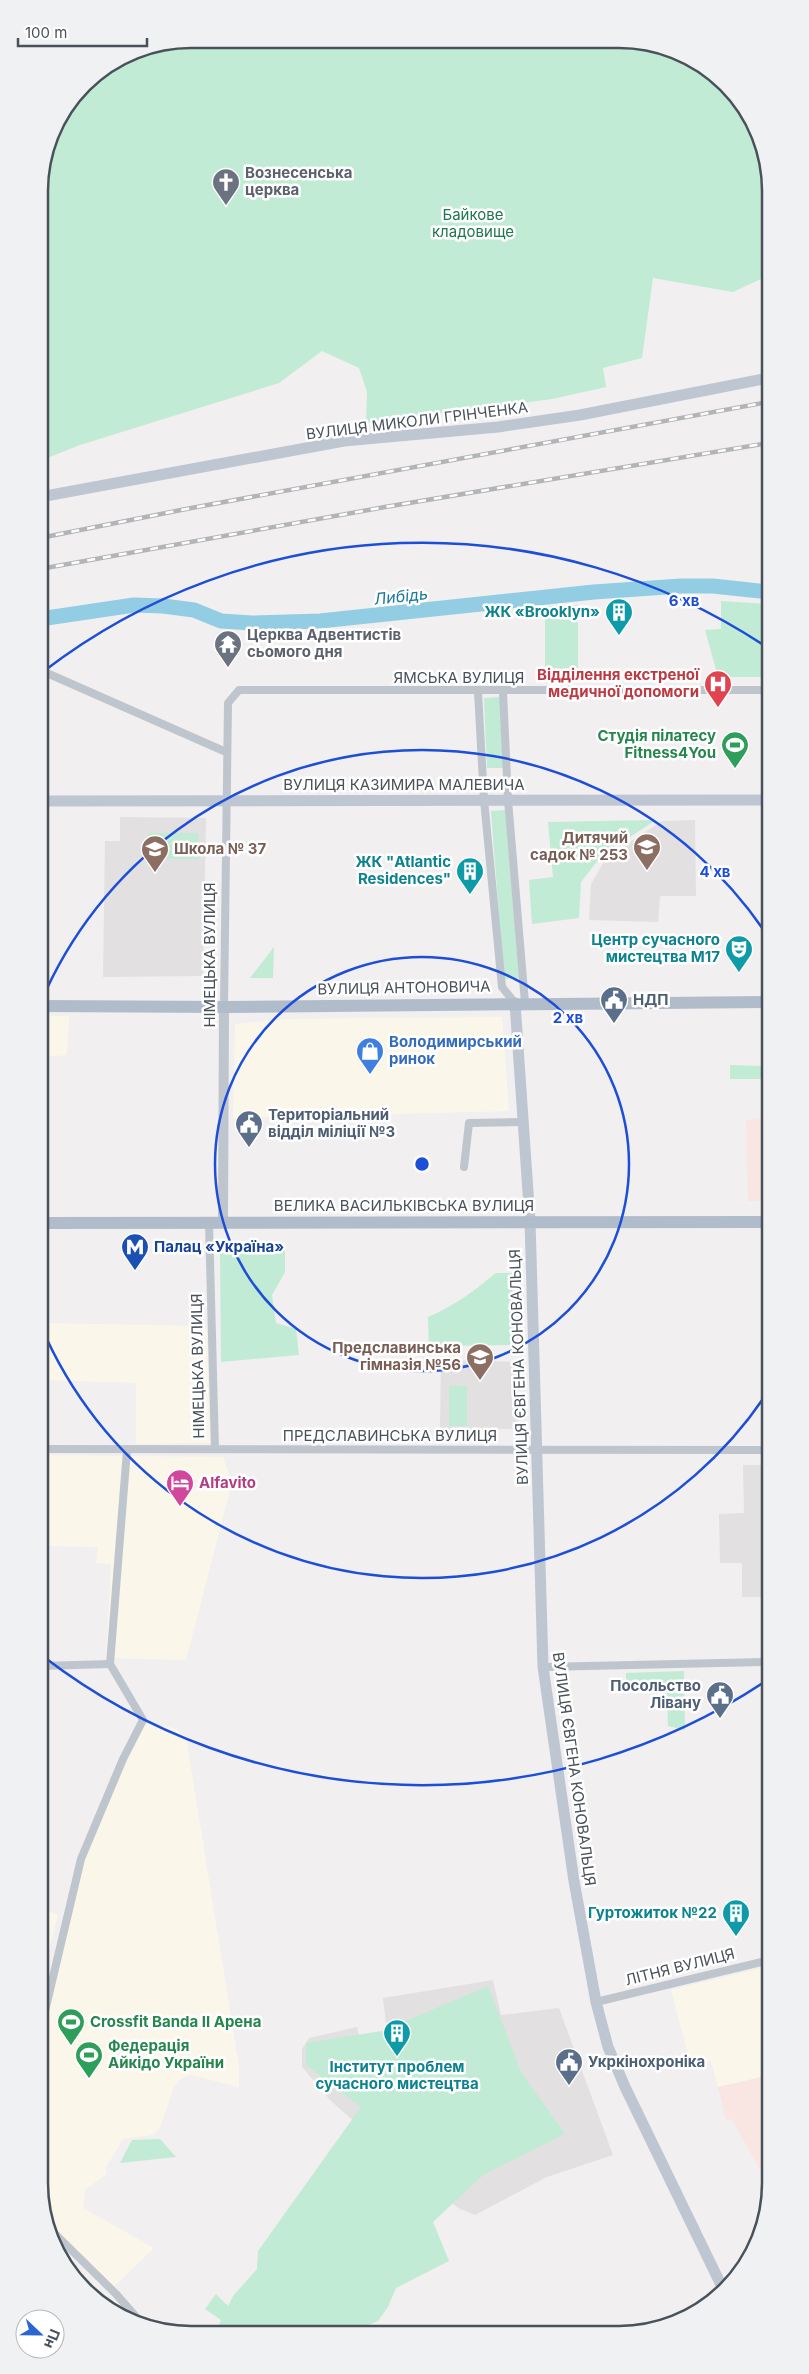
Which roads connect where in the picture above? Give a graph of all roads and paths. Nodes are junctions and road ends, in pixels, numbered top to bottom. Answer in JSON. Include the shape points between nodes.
{"nodes":[{"id":1,"x":762,"y":379,"type":"edge"},
{"id":2,"x":48,"y":496,"type":"edge"},
{"id":3,"x":48,"y":674,"type":"edge"},
{"id":4,"x":239,"y":690,"type":"joint"},
{"id":5,"x":762,"y":690,"type":"edge"},
{"id":6,"x":478,"y":692,"type":"junction"},
{"id":7,"x":503,"y":692,"type":"junction"},
{"id":8,"x":226,"y":752,"type":"junction"},
{"id":9,"x":226,"y":800,"type":"junction"},
{"id":10,"x":484,"y":800,"type":"junction"},
{"id":11,"x":508,"y":800,"type":"junction"},
{"id":12,"x":762,"y":800,"type":"edge"},
{"id":13,"x":48,"y":801,"type":"edge"},
{"id":14,"x":762,"y":1002,"type":"edge"},
{"id":15,"x":520,"y":1003,"type":"junction"},
{"id":16,"x":48,"y":1006,"type":"edge"},
{"id":17,"x":224,"y":1007,"type":"junction"},
{"id":18,"x":523,"y":1122,"type":"junction"},
{"id":19,"x":464,"y":1167,"type":"dead end"},
{"id":20,"x":530,"y":1221,"type":"junction"},
{"id":21,"x":761,"y":1222,"type":"edge"},
{"id":22,"x":48,"y":1223,"type":"edge"},
{"id":23,"x":209,"y":1223,"type":"junction"},
{"id":24,"x":224,"y":1223,"type":"junction"},
{"id":25,"x":48,"y":1449,"type":"edge"},
{"id":26,"x":215,"y":1449,"type":"junction"},
{"id":27,"x":126,"y":1450,"type":"junction"},
{"id":28,"x":537,"y":1450,"type":"junction"},
{"id":29,"x":761,"y":1450,"type":"edge"},
{"id":30,"x":761,"y":1662,"type":"edge"},
{"id":31,"x":110,"y":1664,"type":"junction"},
{"id":32,"x":48,"y":1666,"type":"edge"},
{"id":33,"x":543,"y":1667,"type":"junction"},
{"id":34,"x":761,"y":1962,"type":"edge"},
{"id":35,"x":48,"y":2002,"type":"edge"},
{"id":36,"x":596,"y":2002,"type":"junction"},
{"id":37,"x":58,"y":2237,"type":"edge"},
{"id":38,"x":721,"y":2284,"type":"edge"},
{"id":39,"x":135,"y":2315,"type":"edge"}],
"edges":[{"from":1,"to":2,"type":"main road","name":"ВУЛИЦЯ МИКОЛИ ГРІНЧЕНКА","via":[[580,415],[498,427],[344,441]]},
{"from":3,"to":8,"type":"street"},
{"from":4,"to":6,"type":"street","name":"ЯМСЬКА ВУЛИЦЯ"},
{"from":4,"to":8,"type":"street","name":"НІМЕЦЬКА ВУЛИЦЯ","via":[[228,703]]},
{"from":5,"to":7,"type":"street","name":"ЯМСЬКА ВУЛИЦЯ"},
{"from":6,"to":7,"type":"street","name":"ЯМСЬКА ВУЛИЦЯ"},
{"from":6,"to":10,"type":"street"},
{"from":7,"to":11,"type":"street"},
{"from":8,"to":9,"type":"street","name":"НІМЕЦЬКА ВУЛИЦЯ"},
{"from":9,"to":10,"type":"main road","name":"ВУЛИЦЯ КАЗИМИРА МАЛЕВИЧА"},
{"from":9,"to":13,"type":"main road","name":"ВУЛИЦЯ КАЗИМИРА МАЛЕВИЧА"},
{"from":9,"to":17,"type":"street","name":"НІМЕЦЬКА ВУЛИЦЯ"},
{"from":10,"to":11,"type":"main road","name":"ВУЛИЦЯ КАЗИМИРА МАЛЕВИЧА"},
{"from":10,"to":15,"type":"street","via":[[502,988]]},
{"from":11,"to":12,"type":"main road","name":"ВУЛИЦЯ КАЗИМИРА МАЛЕВИЧА"},
{"from":11,"to":15,"type":"street"},
{"from":14,"to":15,"type":"main road","name":"ВУЛИЦЯ АНТОНОВИЧА"},
{"from":15,"to":17,"type":"main road","name":"ВУЛИЦЯ АНТОНОВИЧА"},
{"from":15,"to":18,"type":"main road","name":"ВУЛИЦЯ ЄВГЕНА КОНОВАЛЬЦЯ"},
{"from":16,"to":17,"type":"main road","name":"ВУЛИЦЯ АНТОНОВИЧА"},
{"from":17,"to":24,"type":"street","name":"НІМЕЦЬКА ВУЛИЦЯ"},
{"from":18,"to":19,"type":"street","via":[[469,1123]]},
{"from":18,"to":20,"type":"main road","name":"ВУЛИЦЯ ЄВГЕНА КОНОВАЛЬЦЯ"},
{"from":20,"to":21,"type":"main road","name":"ВЕЛИКА ВАСИЛЬКІВСЬКА ВУЛИЦЯ"},
{"from":20,"to":24,"type":"main road","name":"ВЕЛИКА ВАСИЛЬКІВСЬКА ВУЛИЦЯ"},
{"from":20,"to":28,"type":"main road","name":"ВУЛИЦЯ ЄВГЕНА КОНОВАЛЬЦЯ"},
{"from":22,"to":23,"type":"main road","name":"ВЕЛИКА ВАСИЛЬКІВСЬКА ВУЛИЦЯ"},
{"from":23,"to":24,"type":"main road","name":"ВЕЛИКА ВАСИЛЬКІВСЬКА ВУЛИЦЯ"},
{"from":23,"to":26,"type":"street","name":"НІМЕЦЬКА ВУЛИЦЯ"},
{"from":25,"to":27,"type":"street","name":"ПРЕДСЛАВИНСЬКА ВУЛИЦЯ"},
{"from":26,"to":27,"type":"street","name":"ПРЕДСЛАВИНСЬКА ВУЛИЦЯ"},
{"from":26,"to":28,"type":"street","name":"ПРЕДСЛАВИНСЬКА ВУЛИЦЯ"},
{"from":27,"to":31,"type":"street"},
{"from":28,"to":29,"type":"street","name":"ПРЕДСЛАВИНСЬКА ВУЛИЦЯ"},
{"from":28,"to":33,"type":"main road","name":"ВУЛИЦЯ ЄВГЕНА КОНОВАЛЬЦЯ"},
{"from":30,"to":33,"type":"street"},
{"from":31,"to":32,"type":"street"},
{"from":31,"to":35,"type":"street","via":[[142,1720],[81,1859]]},
{"from":33,"to":36,"type":"main road","name":"ВУЛИЦЯ ЄВГЕНА КОНОВАЛЬЦЯ","via":[[574,1881]]},
{"from":34,"to":36,"type":"street","name":"ЛІТНЯ ВУЛИЦЯ"},
{"from":36,"to":38,"type":"main road","name":"ВУЛИЦЯ ЄВГЕНА КОНОВАЛЬЦЯ","via":[[608,2047],[625,2087]]},
{"from":37,"to":39,"type":"street"}]}
